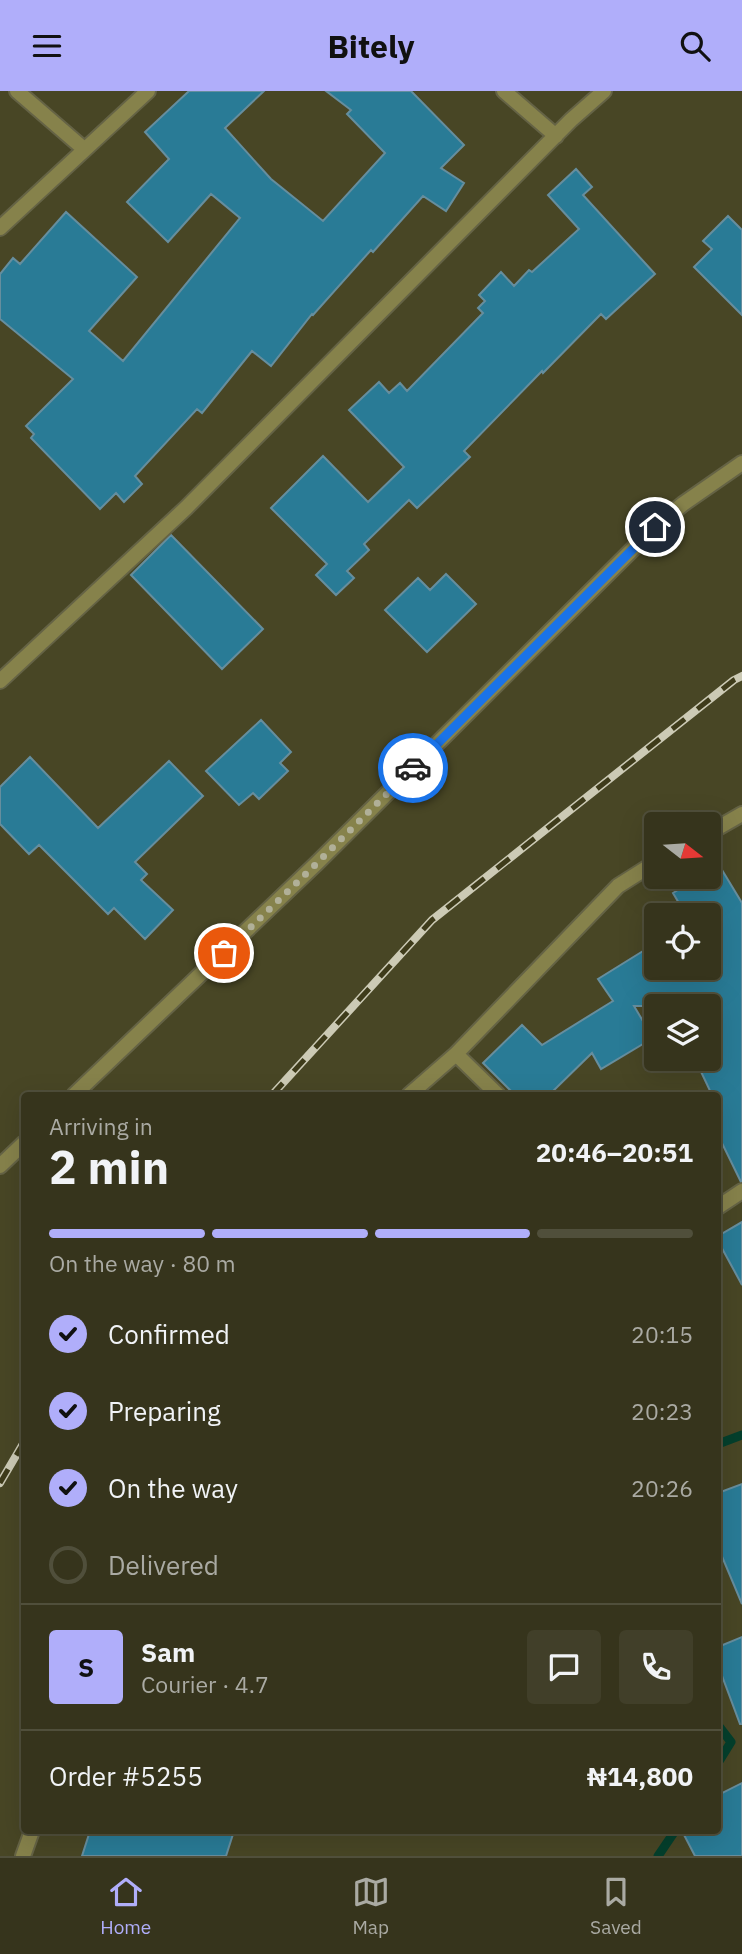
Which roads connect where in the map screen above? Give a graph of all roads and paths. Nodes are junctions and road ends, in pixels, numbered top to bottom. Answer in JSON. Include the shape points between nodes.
{"nodes":[{"id":1,"x":17,"y":91,"type":"edge"},
{"id":2,"x":148,"y":91,"type":"edge"},
{"id":3,"x":504,"y":91,"type":"edge"},
{"id":4,"x":604,"y":91,"type":"edge"},
{"id":5,"x":556,"y":137,"type":"junction"},
{"id":6,"x":84,"y":149,"type":"junction"},
{"id":7,"x":0,"y":228,"type":"edge"},
{"id":8,"x":742,"y":463,"type":"edge"},
{"id":9,"x":0,"y":681,"type":"edge"},
{"id":10,"x":742,"y":814,"type":"edge"},
{"id":11,"x":721,"y":826,"type":"edge"},
{"id":12,"x":644,"y":870,"type":"edge"},
{"id":13,"x":456,"y":1053,"type":"junction"},
{"id":14,"x":77,"y":1092,"type":"edge"},
{"id":15,"x":412,"y":1092,"type":"edge"},
{"id":16,"x":495,"y":1092,"type":"edge"},
{"id":17,"x":21,"y":1146,"type":"edge"},
{"id":18,"x":0,"y":1166,"type":"edge"},
{"id":19,"x":742,"y":1191,"type":"edge"},
{"id":20,"x":721,"y":1205,"type":"edge"},
{"id":21,"x":31,"y":1834,"type":"edge"},
{"id":22,"x":23,"y":1856,"type":"edge"}],
"edges":[{"from":1,"to":6,"type":"street"},
{"from":2,"to":6,"type":"street"},
{"from":3,"to":5,"type":"street"},
{"from":4,"to":5,"type":"street"},
{"from":5,"to":9,"type":"street","via":[[186,507]]},
{"from":6,"to":7,"type":"street"},
{"from":8,"to":14,"type":"street","via":[[655,527],[317,863]]},
{"from":10,"to":11,"type":"street"},
{"from":12,"to":13,"type":"street","via":[[618,886]]},
{"from":13,"to":15,"type":"street"},
{"from":13,"to":16,"type":"street"},
{"from":17,"to":18,"type":"street"},
{"from":19,"to":20,"type":"street"},
{"from":21,"to":22,"type":"street"}]}
